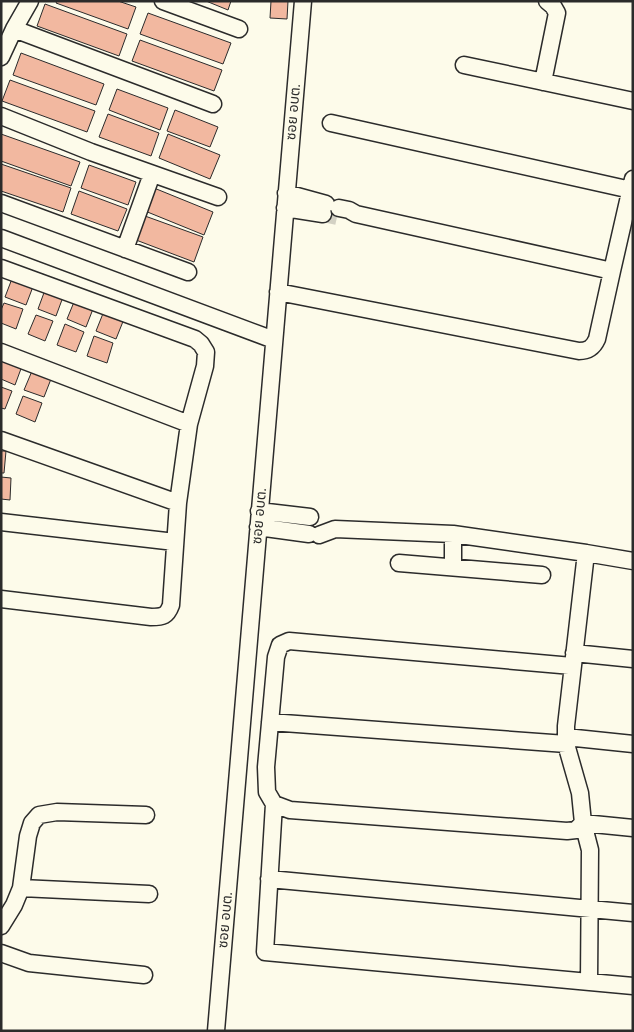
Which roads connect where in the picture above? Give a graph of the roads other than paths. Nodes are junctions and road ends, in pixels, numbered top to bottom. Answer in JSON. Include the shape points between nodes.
{"nodes":[{"id":1,"x":30,"y":1,"type":"edge"},
{"id":2,"x":163,"y":1,"type":"edge"},
{"id":3,"x":303,"y":1,"type":"edge"},
{"id":4,"x":547,"y":1,"type":"edge"},
{"id":5,"x":14,"y":29,"type":"junction"},
{"id":6,"x":239,"y":29,"type":"dead end"},
{"id":7,"x":1,"y":57,"type":"edge"},
{"id":8,"x":464,"y":65,"type":"dead end"},
{"id":9,"x":543,"y":82,"type":"junction"},
{"id":10,"x":633,"y":101,"type":"edge"},
{"id":11,"x":213,"y":104,"type":"dead end"},
{"id":12,"x":1,"y":116,"type":"edge"},
{"id":13,"x":331,"y":122,"type":"dead end"},
{"id":14,"x":152,"y":174,"type":"junction"},
{"id":15,"x":632,"y":184,"type":"edge"},
{"id":16,"x":218,"y":197,"type":"dead end"},
{"id":17,"x":286,"y":201,"type":"junction"},
{"id":18,"x":1,"y":203,"type":"edge"},
{"id":19,"x":1,"y":238,"type":"edge"},
{"id":20,"x":125,"y":249,"type":"junction"},
{"id":21,"x":1,"y":268,"type":"edge"},
{"id":22,"x":612,"y":271,"type":"junction"},
{"id":23,"x":188,"y":272,"type":"dead end"},
{"id":24,"x":278,"y":292,"type":"junction"},
{"id":25,"x":203,"y":314,"type":"junction"},
{"id":26,"x":194,"y":339,"type":"junction"},
{"id":27,"x":274,"y":340,"type":"junction"},
{"id":28,"x":1,"y":352,"type":"edge"},
{"id":29,"x":189,"y":424,"type":"junction"},
{"id":30,"x":1,"y":440,"type":"edge"},
{"id":31,"x":178,"y":503,"type":"junction"},
{"id":32,"x":259,"y":519,"type":"junction"},
{"id":33,"x":1,"y":522,"type":"edge"},
{"id":34,"x":453,"y":534,"type":"junction"},
{"id":35,"x":175,"y":542,"type":"junction"},
{"id":36,"x":586,"y":554,"type":"junction"},
{"id":37,"x":633,"y":561,"type":"edge"},
{"id":38,"x":399,"y":563,"type":"dead end"},
{"id":39,"x":453,"y":568,"type":"junction"},
{"id":40,"x":542,"y":575,"type":"dead end"},
{"id":41,"x":1,"y":600,"type":"edge"},
{"id":42,"x":573,"y":659,"type":"junction"},
{"id":43,"x":633,"y":659,"type":"edge"},
{"id":44,"x":270,"y":722,"type":"junction"},
{"id":45,"x":566,"y":741,"type":"junction"},
{"id":46,"x":633,"y":744,"type":"edge"},
{"id":47,"x":274,"y":804,"type":"junction"},
{"id":48,"x":146,"y":816,"type":"dead end"},
{"id":49,"x":583,"y":823,"type":"junction"},
{"id":50,"x":633,"y":828,"type":"edge"},
{"id":51,"x":270,"y":879,"type":"junction"},
{"id":52,"x":21,"y":888,"type":"junction"},
{"id":53,"x":149,"y":894,"type":"dead end"},
{"id":54,"x":589,"y":909,"type":"junction"},
{"id":55,"x":633,"y":913,"type":"edge"},
{"id":56,"x":1,"y":926,"type":"edge"},
{"id":57,"x":1,"y":953,"type":"edge"},
{"id":58,"x":144,"y":974,"type":"dead end"},
{"id":59,"x":589,"y":982,"type":"junction"},
{"id":60,"x":633,"y":986,"type":"edge"},
{"id":61,"x":216,"y":1031,"type":"edge"}],
"edges":[{"from":1,"to":5,"type":"street"},
{"from":2,"to":6,"type":"street"},
{"from":3,"to":17,"type":"street","name":"ซอย อบต."},
{"from":4,"to":9,"type":"street","via":[[557,13]]},
{"from":5,"to":7,"type":"street"},
{"from":5,"to":11,"type":"street"},
{"from":8,"to":9,"type":"street"},
{"from":9,"to":10,"type":"street"},
{"from":12,"to":14,"type":"street"},
{"from":13,"to":15,"type":"street"},
{"from":14,"to":16,"type":"street"},
{"from":14,"to":20,"type":"street"},
{"from":15,"to":22,"type":"street"},
{"from":17,"to":22,"type":"street","via":[[331,211],[349,210]]},
{"from":17,"to":24,"type":"street","name":"ซอย อบต."},
{"from":18,"to":20,"type":"street"},
{"from":19,"to":25,"type":"street"},
{"from":20,"to":23,"type":"street"},
{"from":21,"to":26,"type":"street"},
{"from":22,"to":24,"type":"street","via":[[597,339],[585,351]]},
{"from":24,"to":27,"type":"street","name":"ซอย อบต."},
{"from":25,"to":26,"type":"street"},
{"from":25,"to":27,"type":"street"},
{"from":26,"to":29,"type":"street","via":[[206,352]]},
{"from":27,"to":32,"type":"street","name":"ซอย อบต."},
{"from":28,"to":29,"type":"street"},
{"from":29,"to":31,"type":"street"},
{"from":30,"to":31,"type":"street"},
{"from":31,"to":35,"type":"street"},
{"from":32,"to":34,"type":"street","via":[[319,527]]},
{"from":32,"to":61,"type":"street","name":"ซอย อบต."},
{"from":33,"to":35,"type":"street"},
{"from":34,"to":36,"type":"street"},
{"from":34,"to":39,"type":"street"},
{"from":35,"to":41,"type":"street","via":[[171,605],[168,613],[160,617]]},
{"from":36,"to":37,"type":"street"},
{"from":36,"to":42,"type":"street"},
{"from":38,"to":39,"type":"street"},
{"from":39,"to":40,"type":"street"},
{"from":42,"to":43,"type":"street"},
{"from":42,"to":44,"type":"street","via":[[289,641],[280,645],[276,657]]},
{"from":42,"to":45,"type":"street"},
{"from":44,"to":45,"type":"street"},
{"from":44,"to":47,"type":"street","via":[[267,792]]},
{"from":45,"to":46,"type":"street"},
{"from":45,"to":49,"type":"street","via":[[580,793]]},
{"from":47,"to":49,"type":"street","via":[[290,810],[567,831],[576,830]]},
{"from":47,"to":51,"type":"street"},
{"from":48,"to":52,"type":"street","via":[[56,812],[39,815],[28,836]]},
{"from":49,"to":50,"type":"street"},
{"from":49,"to":54,"type":"street","via":[[590,850]]},
{"from":51,"to":54,"type":"street"},
{"from":51,"to":59,"type":"street","via":[[265,952]]},
{"from":52,"to":53,"type":"street"},
{"from":52,"to":56,"type":"street"},
{"from":54,"to":55,"type":"street"},
{"from":54,"to":59,"type":"street"},
{"from":57,"to":58,"type":"street","via":[[29,963]]},
{"from":59,"to":60,"type":"street"}]}
